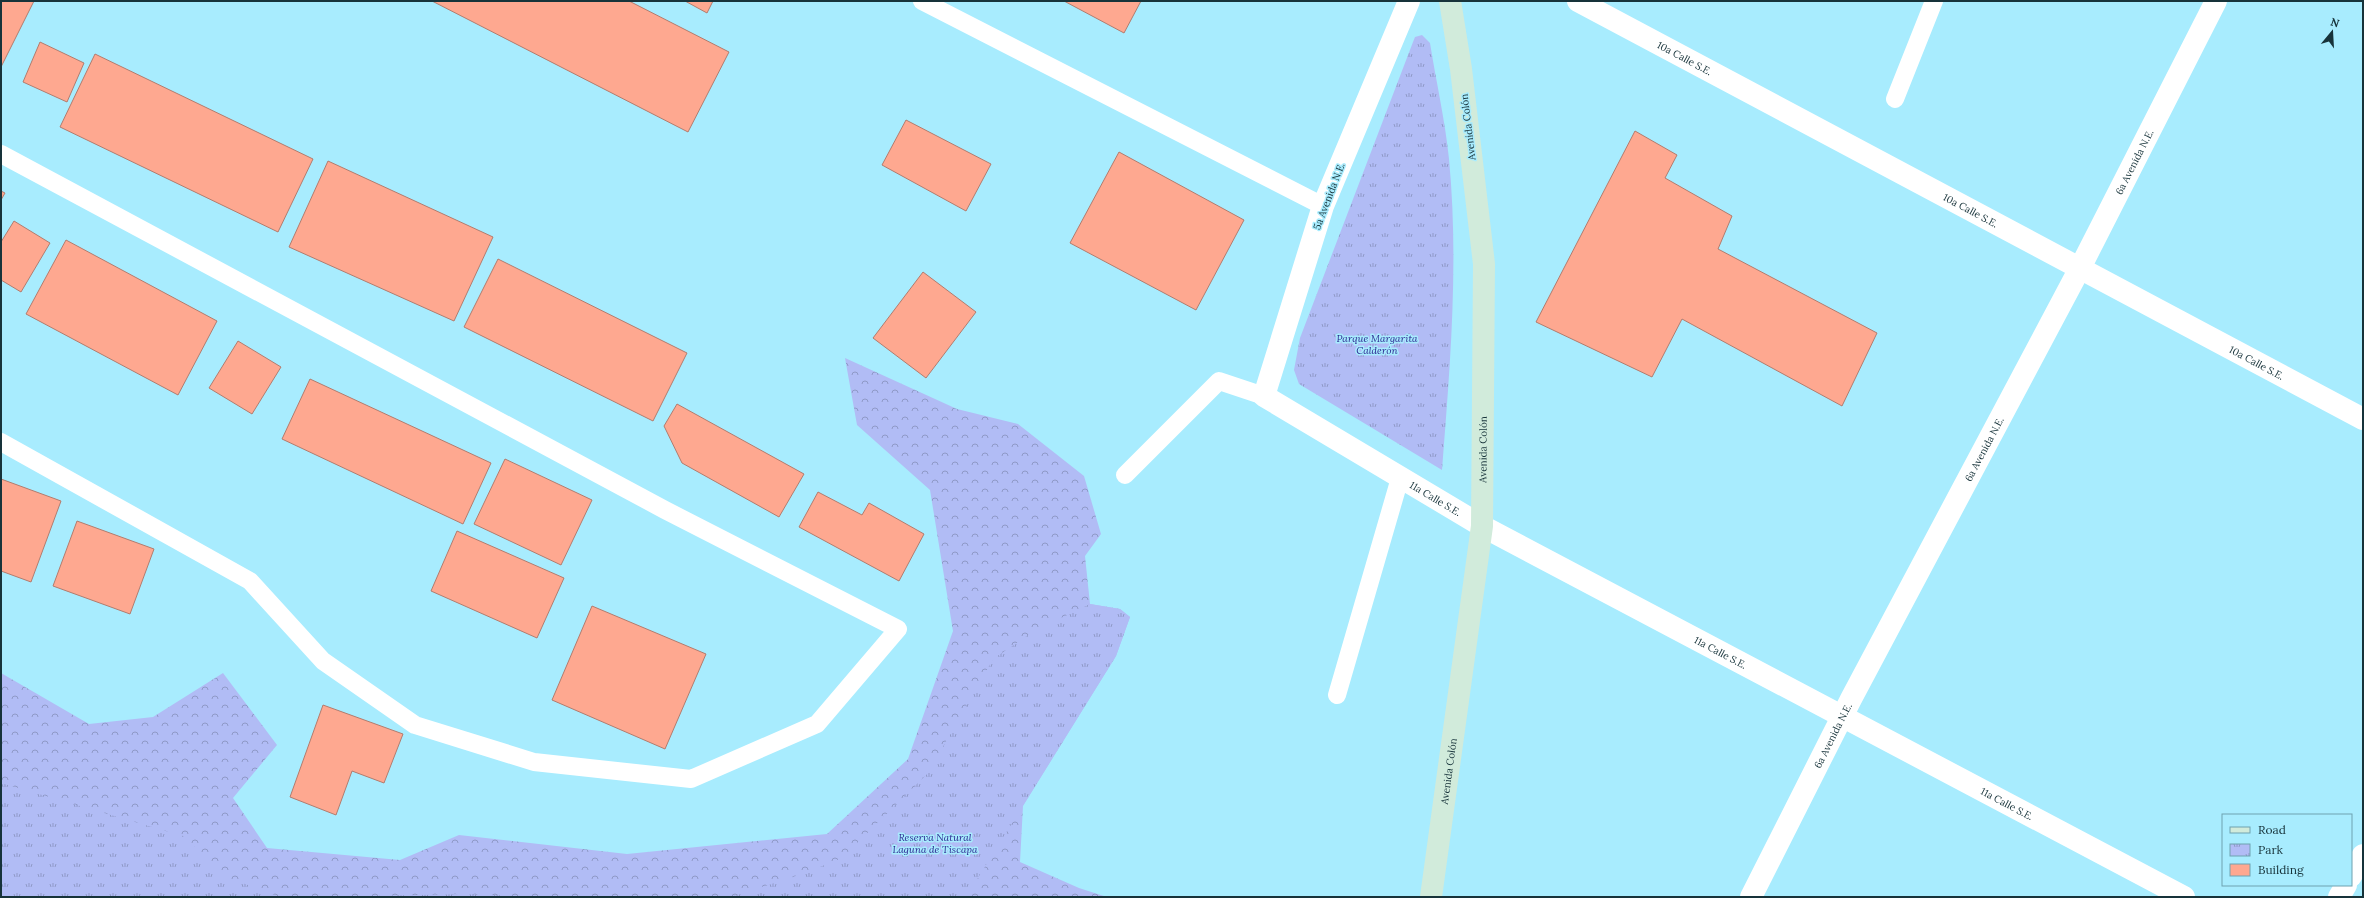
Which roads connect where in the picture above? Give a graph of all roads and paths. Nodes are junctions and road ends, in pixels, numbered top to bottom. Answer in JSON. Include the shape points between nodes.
{"nodes":[{"id":1,"x":922,"y":1,"type":"edge"},
{"id":2,"x":1409,"y":1,"type":"edge"},
{"id":3,"x":1450,"y":1,"type":"edge"},
{"id":4,"x":1578,"y":1,"type":"edge"},
{"id":5,"x":1934,"y":1,"type":"edge"},
{"id":6,"x":2216,"y":1,"type":"edge"},
{"id":7,"x":1896,"y":99,"type":"dead end"},
{"id":8,"x":1,"y":154,"type":"edge"},
{"id":9,"x":1323,"y":206,"type":"junction"},
{"id":10,"x":2080,"y":268,"type":"junction"},
{"id":11,"x":1264,"y":396,"type":"junction"},
{"id":12,"x":2363,"y":420,"type":"edge"},
{"id":13,"x":1,"y":442,"type":"edge"},
{"id":14,"x":1125,"y":475,"type":"dead end"},
{"id":15,"x":1400,"y":478,"type":"junction"},
{"id":16,"x":1482,"y":526,"type":"junction"},
{"id":17,"x":1337,"y":695,"type":"dead end"},
{"id":18,"x":1842,"y":718,"type":"junction"},
{"id":19,"x":2363,"y":855,"type":"edge"},
{"id":20,"x":2352,"y":874,"type":"edge"},
{"id":21,"x":2345,"y":886,"type":"edge"},
{"id":22,"x":1431,"y":897,"type":"edge"},
{"id":23,"x":1751,"y":897,"type":"edge"},
{"id":24,"x":2184,"y":897,"type":"edge"},
{"id":25,"x":2339,"y":897,"type":"edge"}],
"edges":[{"from":1,"to":9,"type":"lane"},
{"from":2,"to":9,"type":"street","name":"5a Avenida N.E."},
{"from":3,"to":16,"type":"main road","name":"Avenida Colón","via":[[1461,68],[1484,264]]},
{"from":4,"to":10,"type":"street","name":"10a Calle S.E."},
{"from":5,"to":7,"type":"lane"},
{"from":6,"to":10,"type":"street","name":"6a Avenida N.E."},
{"from":8,"to":13,"type":"lane","via":[[658,506],[898,629],[817,724],[691,779],[534,762],[415,725],[323,661],[250,581]]},
{"from":9,"to":11,"type":"street","name":"5a Avenida N.E."},
{"from":10,"to":12,"type":"street","name":"10a Calle S.E."},
{"from":10,"to":18,"type":"street","name":"6a Avenida N.E."},
{"from":11,"to":14,"type":"lane","via":[[1219,381]]},
{"from":11,"to":15,"type":"street","name":"11a Calle S.E."},
{"from":15,"to":16,"type":"street","name":"11a Calle S.E."},
{"from":15,"to":17,"type":"lane"},
{"from":16,"to":18,"type":"street","name":"11a Calle S.E."},
{"from":16,"to":22,"type":"main road","name":"Avenida Colón"},
{"from":18,"to":23,"type":"street","name":"6a Avenida N.E."},
{"from":18,"to":24,"type":"street","name":"11a Calle S.E."},
{"from":19,"to":20,"type":"street"},
{"from":21,"to":25,"type":"street"}]}
